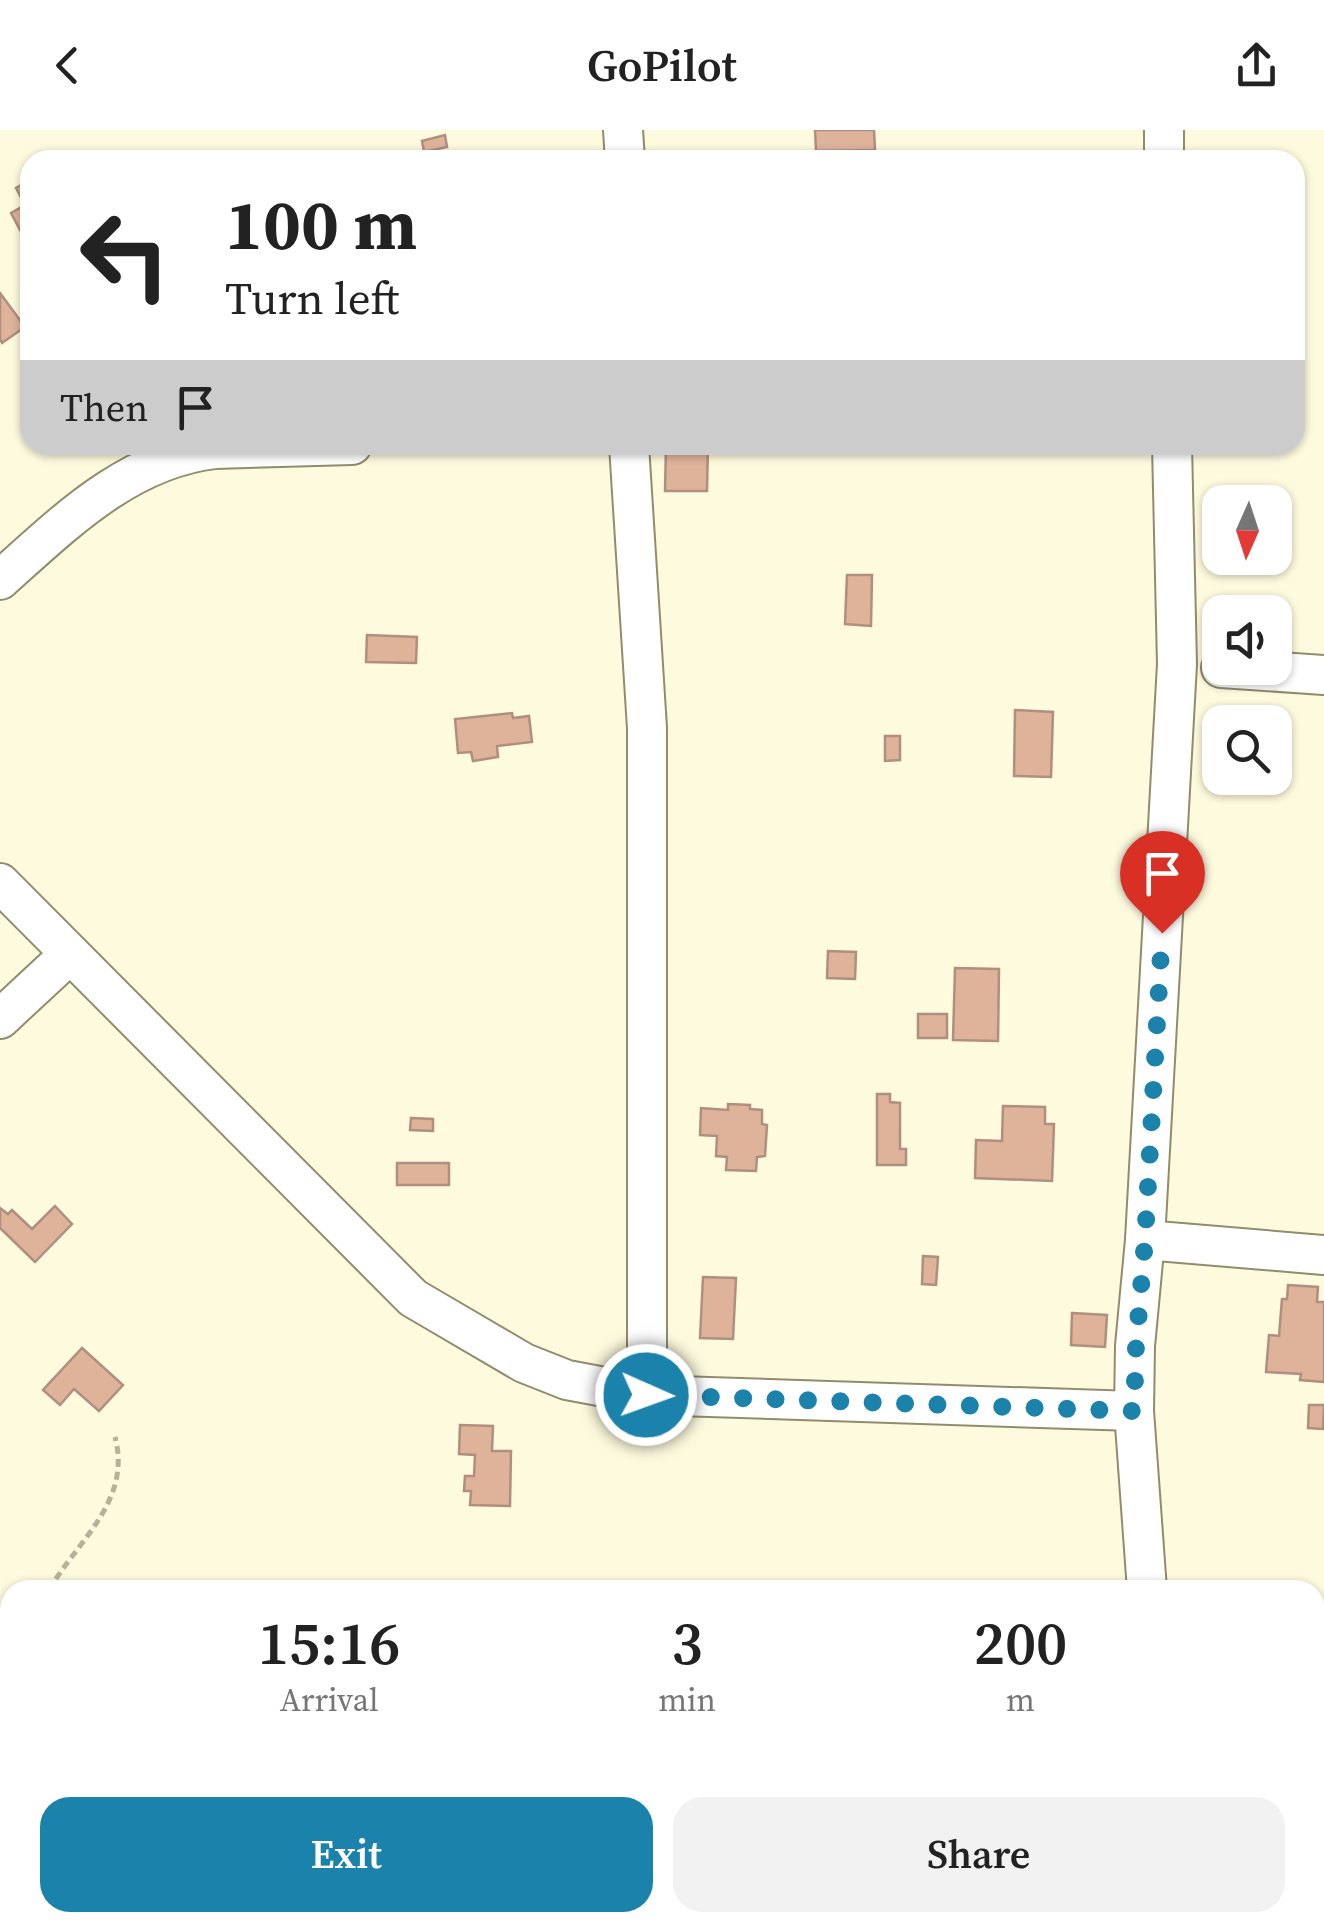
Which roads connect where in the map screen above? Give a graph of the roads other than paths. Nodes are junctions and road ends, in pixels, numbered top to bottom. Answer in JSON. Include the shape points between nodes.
{"nodes":[{"id":1,"x":181,"y":455,"type":"edge"},
{"id":2,"x":631,"y":455,"type":"edge"},
{"id":3,"x":1172,"y":455,"type":"edge"},
{"id":4,"x":0,"y":580,"type":"edge"},
{"id":5,"x":1178,"y":664,"type":"junction"},
{"id":6,"x":1202,"y":666,"type":"edge"},
{"id":7,"x":1292,"y":673,"type":"edge"},
{"id":8,"x":1324,"y":675,"type":"edge"},
{"id":9,"x":0,"y":883,"type":"edge"},
{"id":10,"x":70,"y":954,"type":"junction"},
{"id":11,"x":0,"y":1019,"type":"edge"},
{"id":12,"x":1145,"y":1240,"type":"junction"},
{"id":13,"x":1324,"y":1255,"type":"edge"},
{"id":14,"x":646,"y":1395,"type":"junction"},
{"id":15,"x":1134,"y":1411,"type":"junction"},
{"id":16,"x":1146,"y":1580,"type":"edge"}],
"edges":[{"from":1,"to":4,"type":"street","via":[[112,486]]},
{"from":2,"to":14,"type":"street","via":[[647,728]]},
{"from":3,"to":5,"type":"street"},
{"from":5,"to":6,"type":"street"},
{"from":5,"to":12,"type":"street"},
{"from":7,"to":8,"type":"street"},
{"from":9,"to":10,"type":"street"},
{"from":10,"to":11,"type":"street"},
{"from":10,"to":14,"type":"street","via":[[413,1298],[524,1364],[566,1380]]},
{"from":12,"to":13,"type":"street"},
{"from":12,"to":15,"type":"street"},
{"from":14,"to":15,"type":"street"},
{"from":15,"to":16,"type":"street"}]}
